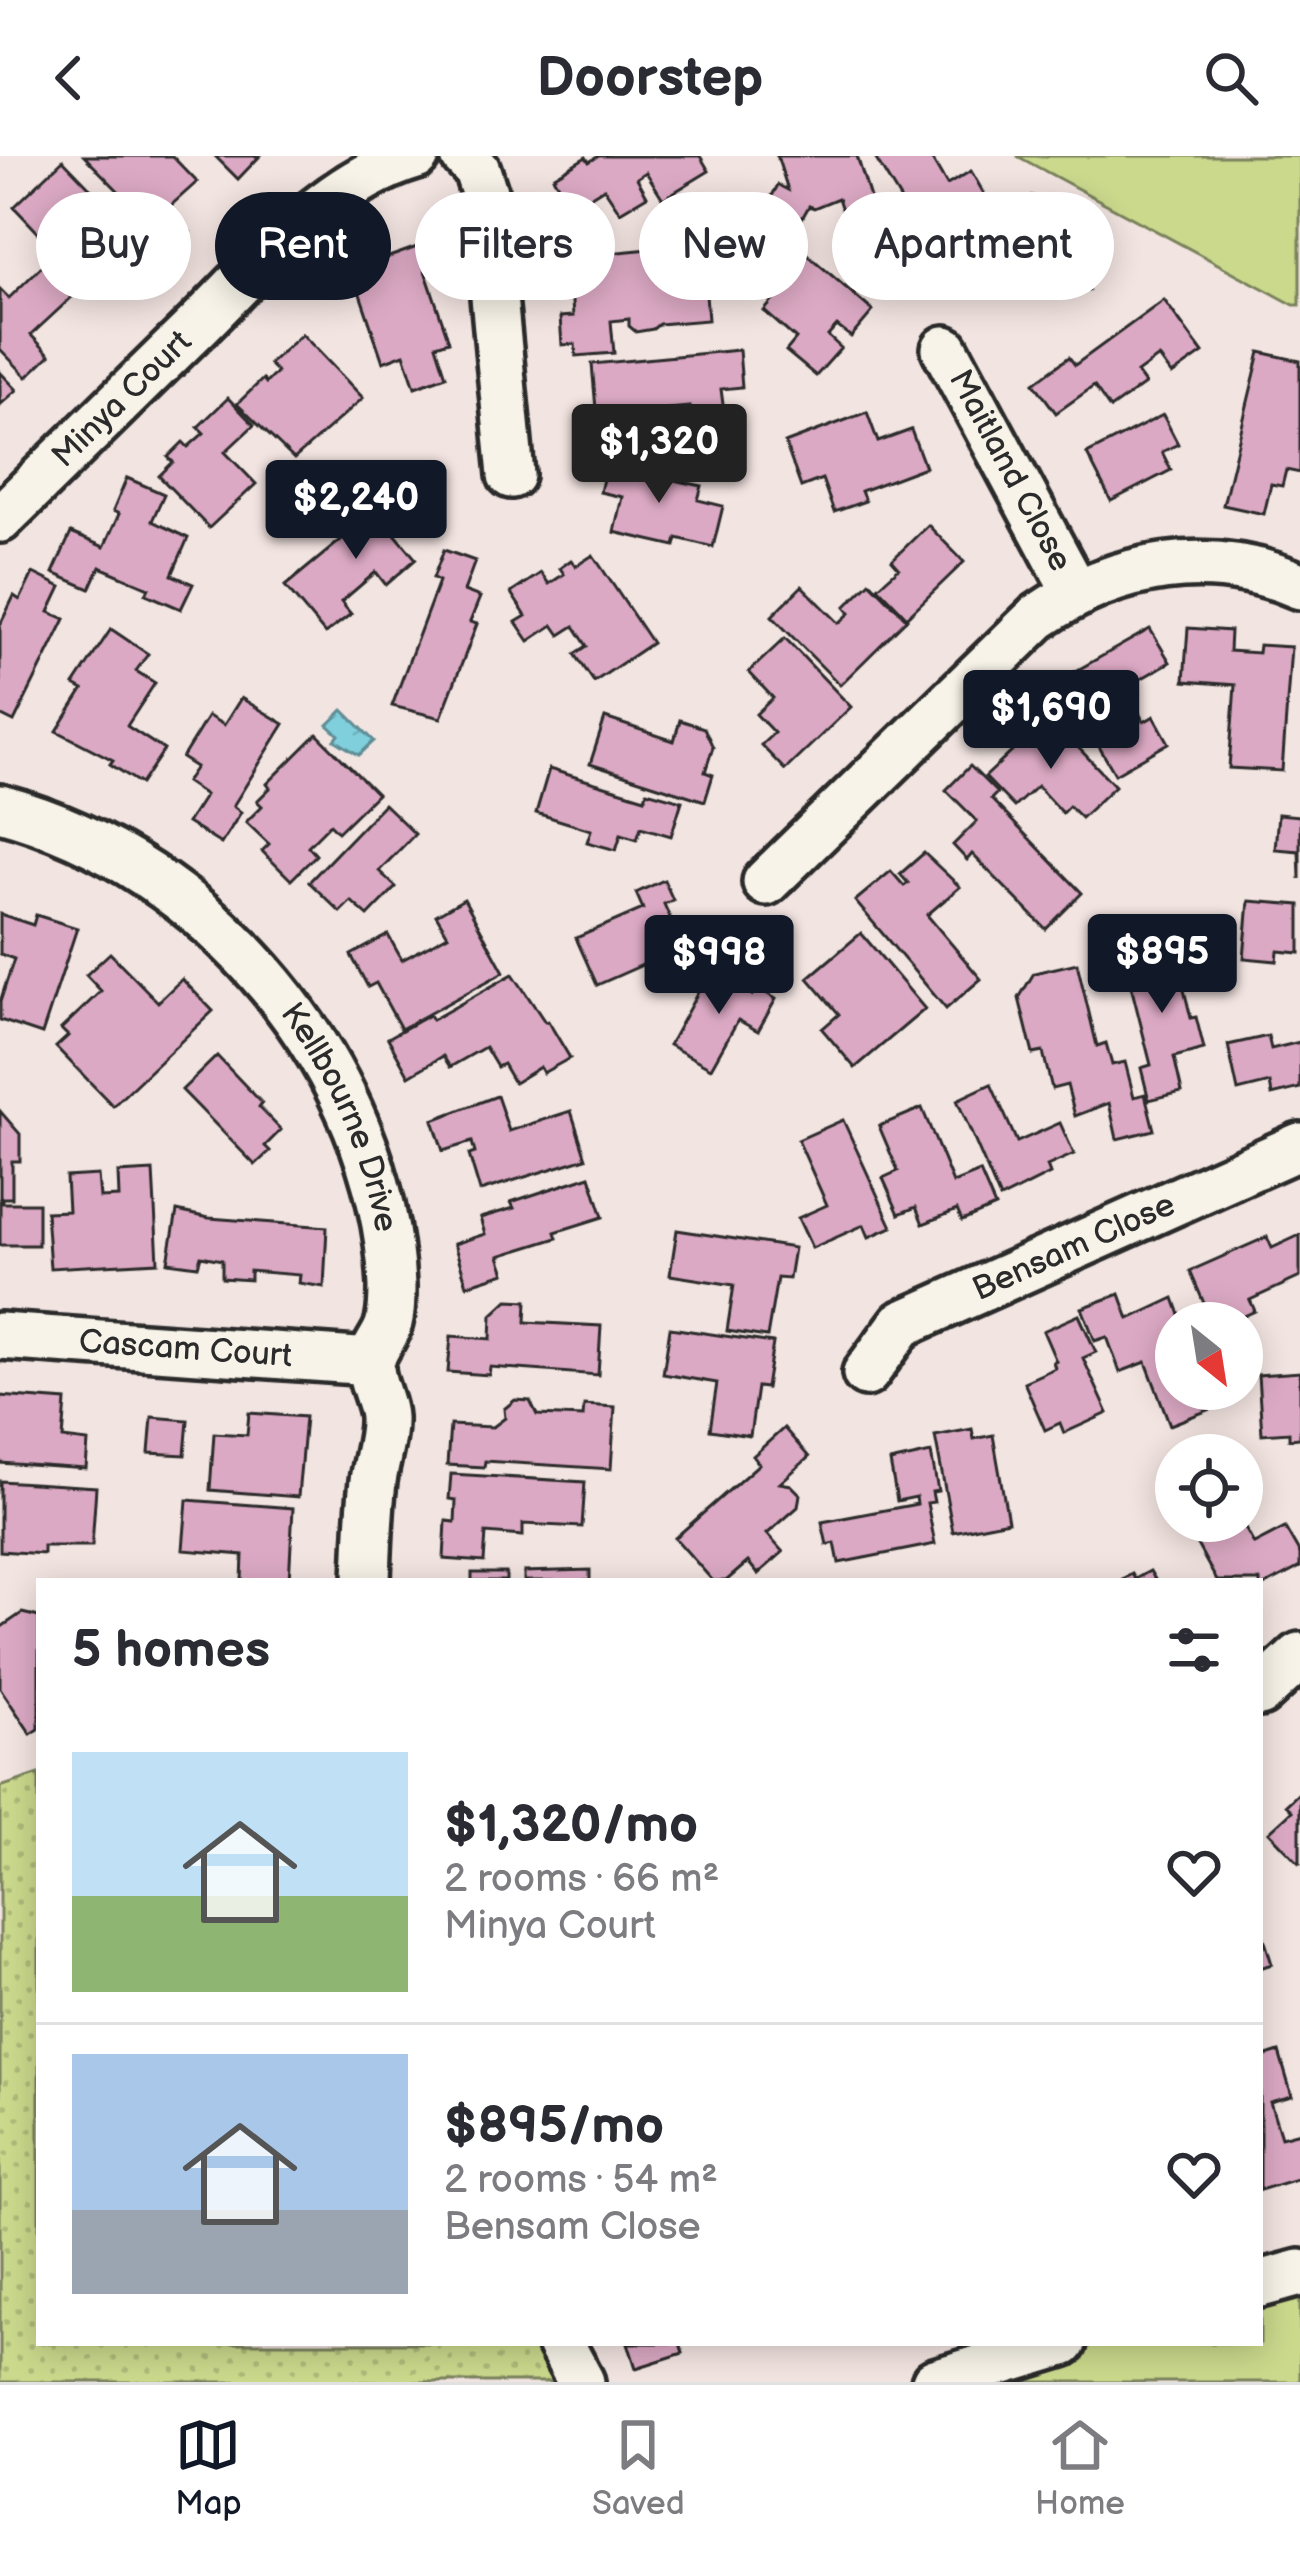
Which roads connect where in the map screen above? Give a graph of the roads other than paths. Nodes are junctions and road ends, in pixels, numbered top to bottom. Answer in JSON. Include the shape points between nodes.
{"nodes":[{"id":1,"x":416,"y":156,"type":"edge"},
{"id":2,"x":464,"y":156,"type":"edge"},
{"id":3,"x":945,"y":349,"type":"dead end"},
{"id":4,"x":511,"y":475,"type":"dead end"},
{"id":5,"x":0,"y":518,"type":"edge"},
{"id":6,"x":1300,"y":586,"type":"edge"},
{"id":7,"x":1076,"y":592,"type":"junction"},
{"id":8,"x":0,"y":808,"type":"edge"},
{"id":9,"x":766,"y":882,"type":"dead end"},
{"id":10,"x":1300,"y":1145,"type":"edge"},
{"id":11,"x":0,"y":1336,"type":"edge"},
{"id":12,"x":371,"y":1362,"type":"junction"},
{"id":13,"x":866,"y":1373,"type":"dead end"},
{"id":14,"x":367,"y":1578,"type":"edge"},
{"id":15,"x":1300,"y":1656,"type":"edge"},
{"id":16,"x":1263,"y":1690,"type":"edge"},
{"id":17,"x":1300,"y":2273,"type":"edge"},
{"id":18,"x":1263,"y":2283,"type":"edge"},
{"id":19,"x":547,"y":2346,"type":"edge"},
{"id":20,"x":562,"y":2346,"type":"edge"},
{"id":21,"x":1053,"y":2346,"type":"edge"},
{"id":22,"x":551,"y":2382,"type":"edge"},
{"id":23,"x":581,"y":2382,"type":"edge"},
{"id":24,"x":935,"y":2382,"type":"edge"}],
"edges":[{"from":1,"to":5,"type":"street","name":"Minya Court","via":[[338,193]]},
{"from":2,"to":4,"type":"street","via":[[484,192]]},
{"from":3,"to":7,"type":"street","name":"Maitland Close"},
{"from":6,"to":7,"type":"street","via":[[1255,570],[1195,563],[1155,566]]},
{"from":7,"to":9,"type":"street","via":[[1038,617]]},
{"from":8,"to":12,"type":"street","name":"Kellbourne Drive","via":[[68,830],[150,875],[237,948],[315,1045],[368,1165],[385,1233],[391,1313]]},
{"from":10,"to":13,"type":"street","name":"Bensam Close","via":[[902,1324]]},
{"from":11,"to":12,"type":"street","name":"Cascam Court"},
{"from":12,"to":14,"type":"street","via":[[383,1412]]},
{"from":15,"to":16,"type":"street"},
{"from":17,"to":18,"type":"street"},
{"from":19,"to":22,"type":"street"},
{"from":20,"to":23,"type":"street"},
{"from":21,"to":24,"type":"street"}]}
